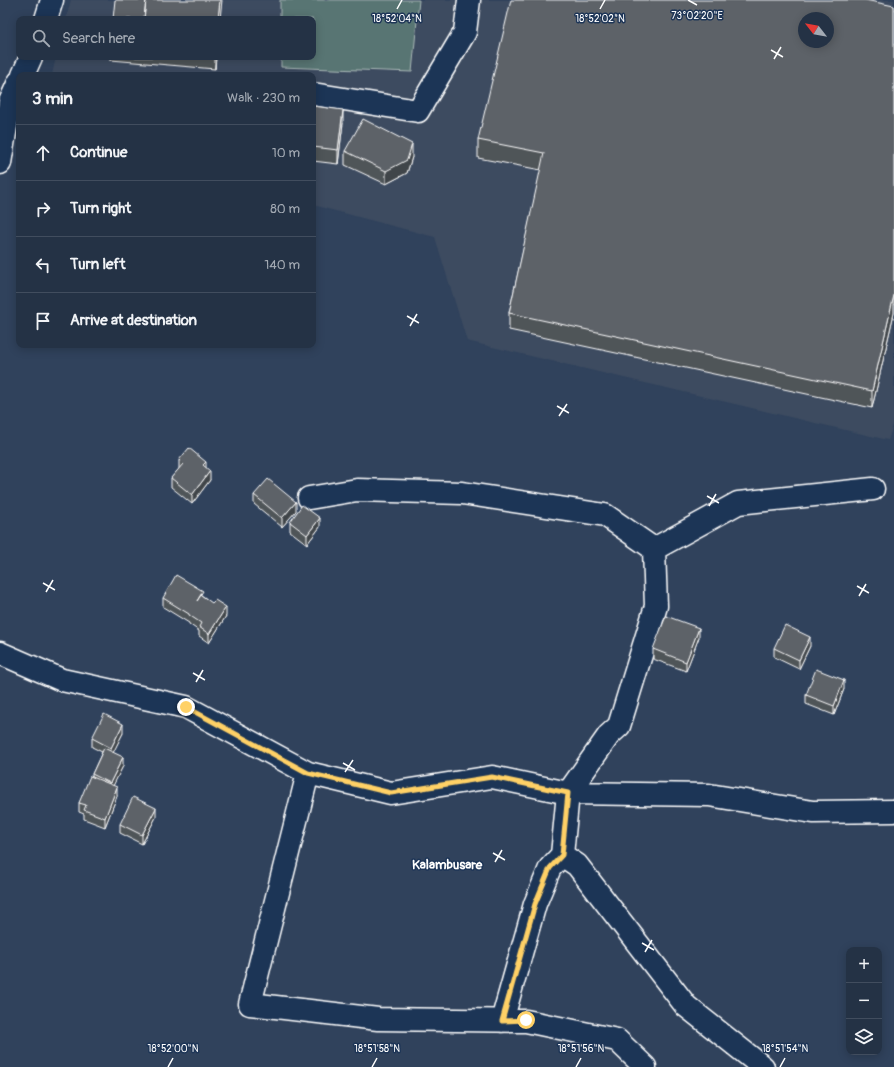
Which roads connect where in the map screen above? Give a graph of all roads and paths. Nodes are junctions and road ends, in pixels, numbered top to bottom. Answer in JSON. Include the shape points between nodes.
{"nodes":[{"id":1,"x":52,"y":0,"type":"edge"},
{"id":2,"x":469,"y":0,"type":"edge"},
{"id":3,"x":47,"y":16,"type":"edge"},
{"id":4,"x":30,"y":60,"type":"edge"},
{"id":5,"x":24,"y":72,"type":"edge"},
{"id":6,"x":16,"y":89,"type":"edge"},
{"id":7,"x":316,"y":94,"type":"edge"},
{"id":8,"x":0,"y":163,"type":"edge"},
{"id":9,"x":873,"y":489,"type":"dead end"},
{"id":10,"x":309,"y":498,"type":"dead end"},
{"id":11,"x":654,"y":549,"type":"junction"},
{"id":12,"x":0,"y":653,"type":"edge"},
{"id":13,"x":308,"y":773,"type":"junction"},
{"id":14,"x":568,"y":793,"type":"junction"},
{"id":15,"x":894,"y":810,"type":"edge"},
{"id":16,"x":562,"y":855,"type":"junction"},
{"id":17,"x":502,"y":1021,"type":"junction"},
{"id":18,"x":645,"y":1067,"type":"edge"},
{"id":19,"x":763,"y":1067,"type":"edge"}],
"edges":[{"from":1,"to":3,"type":"street"},
{"from":2,"to":7,"type":"street","via":[[465,32],[418,111]]},
{"from":4,"to":5,"type":"street"},
{"from":6,"to":8,"type":"street","via":[[10,102]]},
{"from":9,"to":11,"type":"street","via":[[738,504]]},
{"from":10,"to":11,"type":"street","via":[[357,490],[462,493],[605,515]]},
{"from":11,"to":14,"type":"street","via":[[656,606],[619,726],[609,735]]},
{"from":12,"to":13,"type":"street","via":[[62,680],[186,707]]},
{"from":13,"to":14,"type":"street","via":[[391,793],[492,777]]},
{"from":13,"to":17,"type":"street","via":[[250,1004],[378,1019]]},
{"from":14,"to":15,"type":"street","via":[[709,795],[813,812]]},
{"from":14,"to":16,"type":"street"},
{"from":16,"to":17,"type":"street","via":[[550,868],[535,904]]},
{"from":16,"to":19,"type":"street","via":[[576,865],[686,1006]]},
{"from":17,"to":18,"type":"street","via":[[526,1020],[617,1040]]}]}
